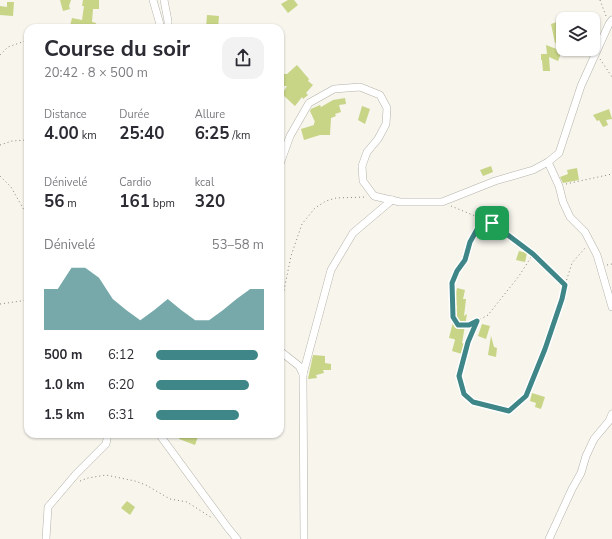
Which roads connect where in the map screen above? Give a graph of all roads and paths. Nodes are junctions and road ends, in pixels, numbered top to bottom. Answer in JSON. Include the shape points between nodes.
{"nodes":[{"id":1,"x":153,"y":0,"type":"edge"},
{"id":2,"x":164,"y":0,"type":"edge"},
{"id":3,"x":600,"y":0,"type":"edge"},
{"id":4,"x":610,"y":22,"type":"edge"},
{"id":5,"x":160,"y":24,"type":"edge"},
{"id":6,"x":168,"y":24,"type":"edge"},
{"id":7,"x":24,"y":41,"type":"edge"},
{"id":8,"x":600,"y":43,"type":"edge"},
{"id":9,"x":0,"y":55,"type":"edge"},
{"id":10,"x":594,"y":56,"type":"edge"},
{"id":11,"x":598,"y":56,"type":"edge"},
{"id":12,"x":612,"y":77,"type":"edge"},
{"id":13,"x":24,"y":140,"type":"edge"},
{"id":14,"x":0,"y":145,"type":"edge"},
{"id":15,"x":284,"y":153,"type":"edge"},
{"id":16,"x":548,"y":162,"type":"junction"},
{"id":17,"x":612,"y":174,"type":"edge"},
{"id":18,"x":0,"y":176,"type":"edge"},
{"id":19,"x":559,"y":186,"type":"junction"},
{"id":20,"x":374,"y":196,"type":"junction"},
{"id":21,"x":392,"y":200,"type":"junction"},
{"id":22,"x":442,"y":202,"type":"junction"},
{"id":23,"x":24,"y":210,"type":"edge"},
{"id":24,"x":492,"y":223,"type":"junction"},
{"id":25,"x":590,"y":241,"type":"junction"},
{"id":26,"x":533,"y":254,"type":"junction"},
{"id":27,"x":565,"y":285,"type":"junction"},
{"id":28,"x":284,"y":292,"type":"edge"},
{"id":29,"x":24,"y":301,"type":"edge"},
{"id":30,"x":0,"y":304,"type":"edge"},
{"id":31,"x":612,"y":307,"type":"edge"},
{"id":32,"x":477,"y":321,"type":"junction"},
{"id":33,"x":284,"y":355,"type":"edge"},
{"id":34,"x":303,"y":374,"type":"junction"},
{"id":35,"x":612,"y":414,"type":"edge"},
{"id":36,"x":107,"y":438,"type":"edge"},
{"id":37,"x":161,"y":438,"type":"edge"},
{"id":38,"x":81,"y":481,"type":"dead end"},
{"id":39,"x":214,"y":520,"type":"dead end"},
{"id":40,"x":46,"y":539,"type":"edge"},
{"id":41,"x":237,"y":539,"type":"edge"},
{"id":42,"x":304,"y":539,"type":"edge"},
{"id":43,"x":549,"y":539,"type":"edge"}],
"edges":[{"from":1,"to":5,"type":"street"},
{"from":2,"to":6,"type":"street"},
{"from":3,"to":4,"type":"path"},
{"from":4,"to":8,"type":"street"},
{"from":7,"to":9,"type":"path","via":[[8,47]]},
{"from":10,"to":16,"type":"street","via":[[581,86],[559,153]]},
{"from":11,"to":12,"type":"path"},
{"from":13,"to":14,"type":"path"},
{"from":15,"to":20,"type":"street","via":[[308,103],[334,89],[360,87],[380,95],[387,108],[386,124],[367,152],[362,166],[363,181]]},
{"from":16,"to":19,"type":"street"},
{"from":16,"to":22,"type":"street","via":[[533,170],[495,181]]},
{"from":17,"to":19,"type":"path"},
{"from":18,"to":23,"type":"path","via":[[11,187]]},
{"from":19,"to":25,"type":"street","via":[[570,217]]},
{"from":20,"to":21,"type":"street"},
{"from":20,"to":28,"type":"path","via":[[336,198],[315,208],[302,224]]},
{"from":21,"to":22,"type":"street"},
{"from":21,"to":34,"type":"street","via":[[353,234],[331,270]]},
{"from":22,"to":24,"type":"path"},
{"from":24,"to":26,"type":"path"},
{"from":24,"to":32,"type":"path","via":[[479,226],[452,283],[455,322],[458,325],[469,325]]},
{"from":25,"to":27,"type":"path","via":[[572,263]]},
{"from":25,"to":31,"type":"street","via":[[597,255]]},
{"from":26,"to":27,"type":"path"},
{"from":26,"to":32,"type":"path","via":[[488,315]]},
{"from":27,"to":32,"type":"path","via":[[545,349],[526,396],[509,411],[473,402],[464,394],[459,376],[468,342]]},
{"from":29,"to":30,"type":"path"},
{"from":33,"to":34,"type":"street","via":[[299,366]]},
{"from":34,"to":42,"type":"street"},
{"from":35,"to":43,"type":"street","via":[[594,439],[582,473]]},
{"from":36,"to":40,"type":"street","via":[[106,444],[48,507]]},
{"from":37,"to":41,"type":"street"},
{"from":38,"to":39,"type":"path","via":[[106,475],[135,481],[170,499],[187,502]]}]}
